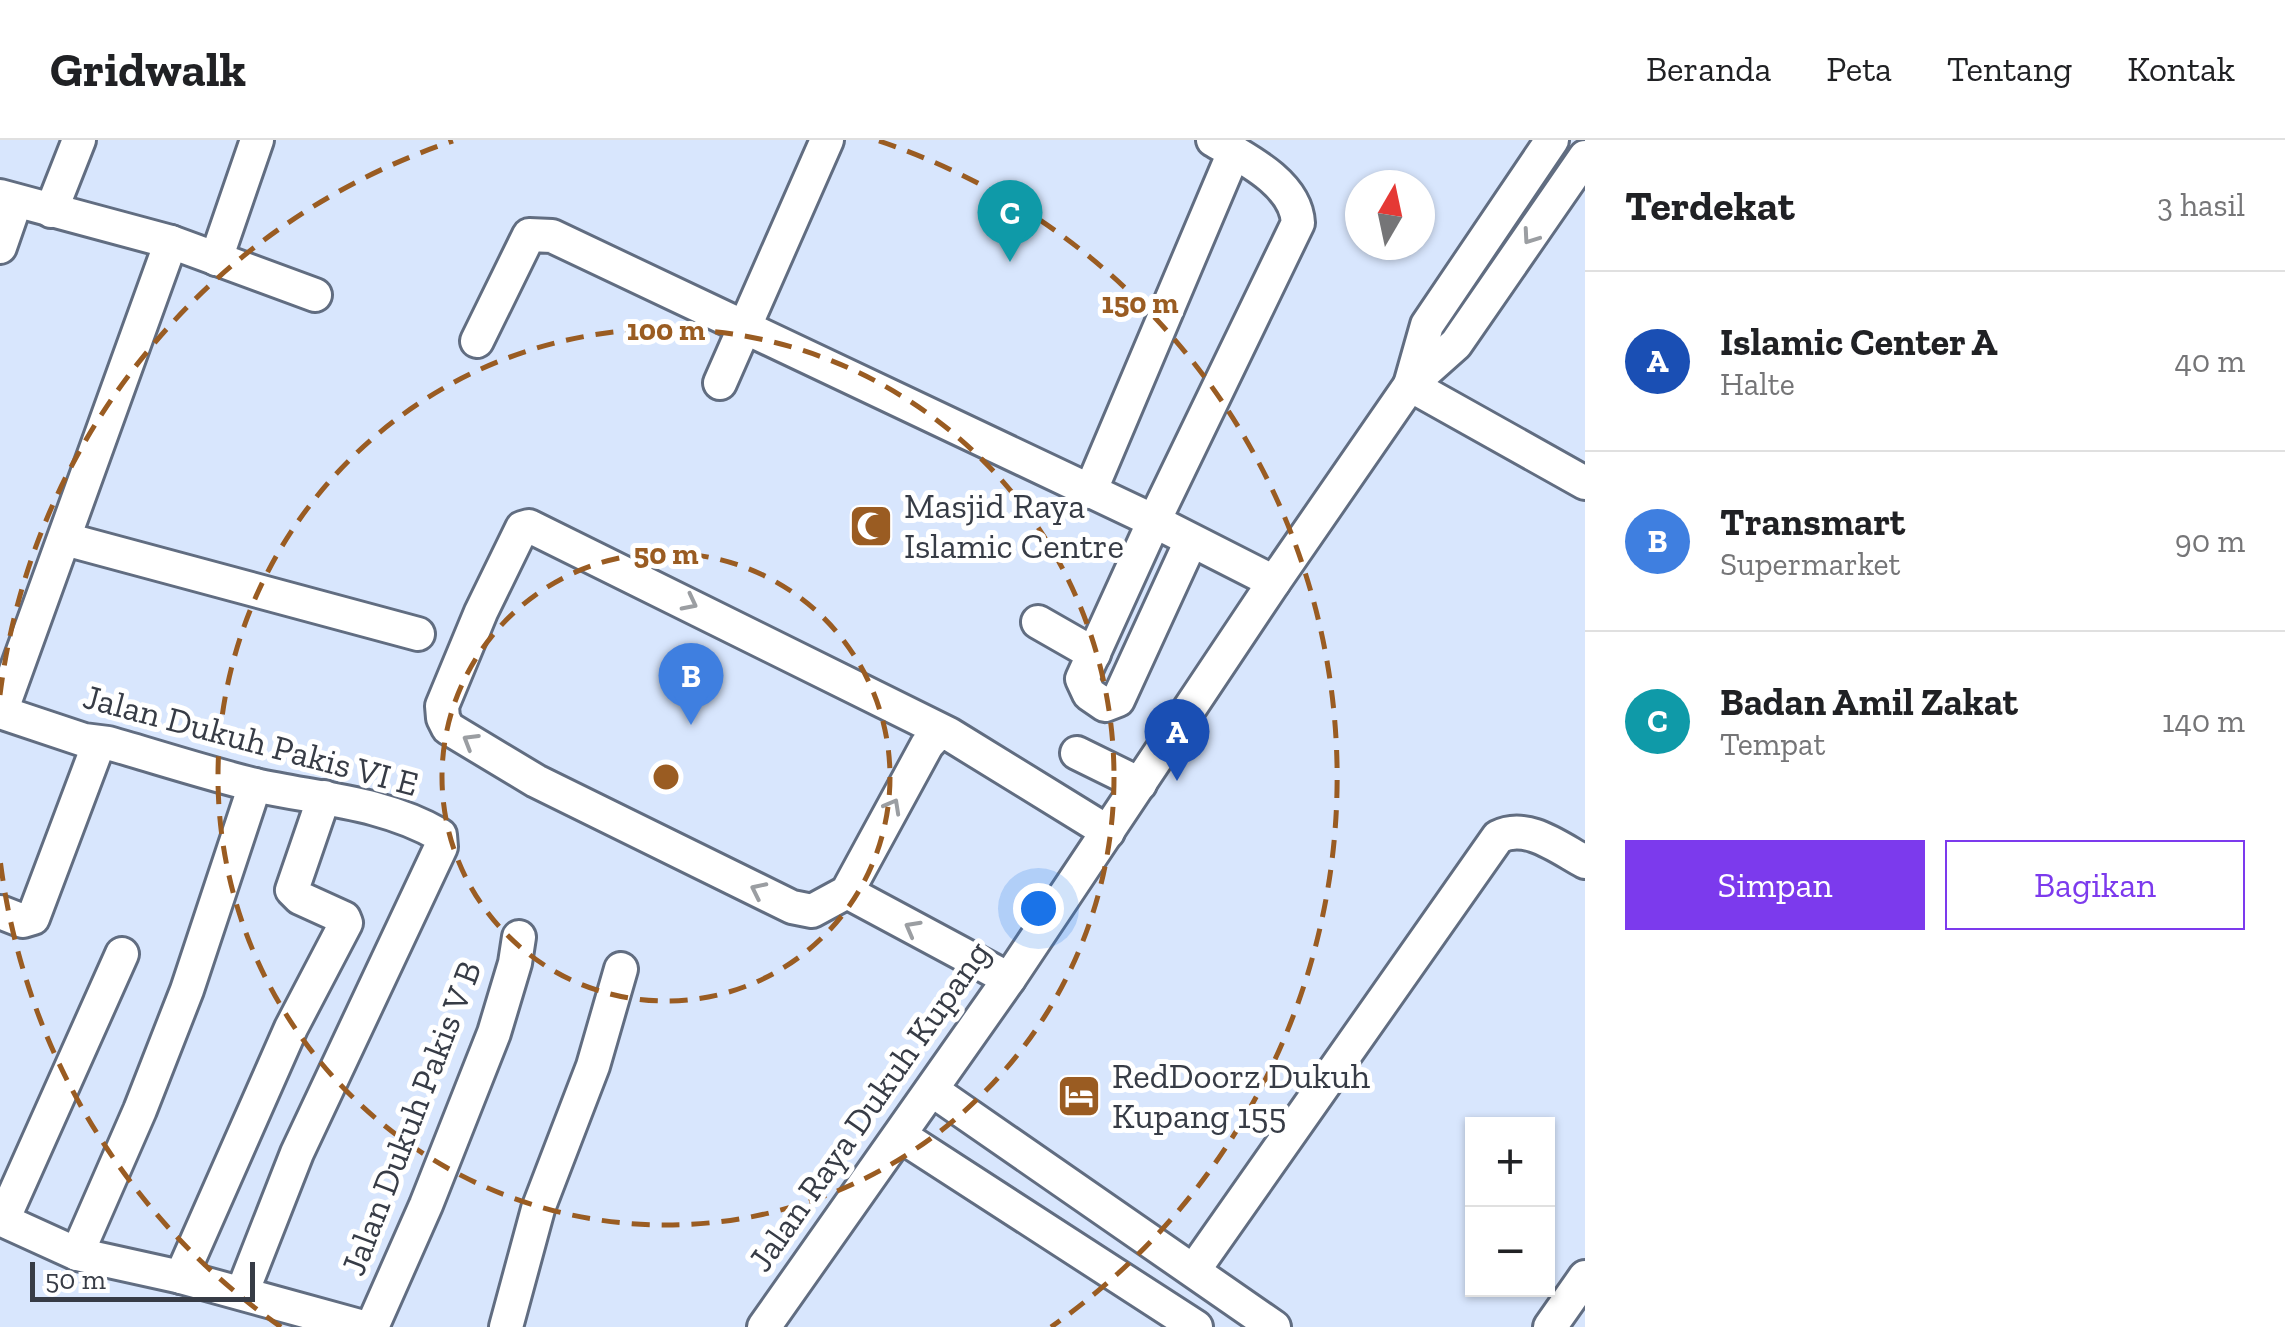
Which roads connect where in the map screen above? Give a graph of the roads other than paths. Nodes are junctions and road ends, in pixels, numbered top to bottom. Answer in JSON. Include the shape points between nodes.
{"nodes":[{"id":1,"x":79,"y":140,"type":"edge"},
{"id":2,"x":257,"y":140,"type":"edge"},
{"id":3,"x":826,"y":140,"type":"edge"},
{"id":4,"x":1552,"y":140,"type":"edge"},
{"id":5,"x":1223,"y":146,"type":"edge"},
{"id":6,"x":1585,"y":157,"type":"edge"},
{"id":7,"x":8,"y":198,"type":"edge"},
{"id":8,"x":51,"y":211,"type":"junction"},
{"id":9,"x":171,"y":242,"type":"junction"},
{"id":10,"x":0,"y":247,"type":"edge"},
{"id":11,"x":216,"y":259,"type":"junction"},
{"id":12,"x":315,"y":295,"type":"dead end"},
{"id":13,"x":743,"y":327,"type":"junction"},
{"id":14,"x":478,"y":342,"type":"dead end"},
{"id":15,"x":720,"y":383,"type":"dead end"},
{"id":16,"x":1410,"y":385,"type":"junction"},
{"id":17,"x":1585,"y":483,"type":"edge"},
{"id":18,"x":1090,"y":492,"type":"junction"},
{"id":19,"x":1154,"y":521,"type":"junction"},
{"id":20,"x":66,"y":539,"type":"junction"},
{"id":21,"x":1192,"y":541,"type":"junction"},
{"id":22,"x":1274,"y":582,"type":"junction"},
{"id":23,"x":1038,"y":622,"type":"dead end"},
{"id":24,"x":418,"y":634,"type":"dead end"},
{"id":25,"x":1094,"y":654,"type":"junction"},
{"id":26,"x":0,"y":712,"type":"edge"},
{"id":27,"x":949,"y":734,"type":"junction"},
{"id":28,"x":98,"y":743,"type":"junction"},
{"id":29,"x":1077,"y":753,"type":"dead end"},
{"id":30,"x":1140,"y":784,"type":"junction"},
{"id":31,"x":254,"y":785,"type":"junction"},
{"id":32,"x":324,"y":797,"type":"junction"},
{"id":33,"x":1108,"y":832,"type":"junction"},
{"id":34,"x":1585,"y":862,"type":"edge"},
{"id":35,"x":846,"y":892,"type":"junction"},
{"id":36,"x":0,"y":912,"type":"edge"},
{"id":37,"x":519,"y":937,"type":"dead end"},
{"id":38,"x":122,"y":954,"type":"dead end"},
{"id":39,"x":621,"y":970,"type":"dead end"},
{"id":40,"x":1009,"y":979,"type":"junction"},
{"id":41,"x":932,"y":1090,"type":"junction"},
{"id":42,"x":900,"y":1136,"type":"junction"},
{"id":43,"x":2,"y":1220,"type":"edge"},
{"id":44,"x":77,"y":1254,"type":"junction"},
{"id":45,"x":1194,"y":1270,"type":"junction"},
{"id":46,"x":181,"y":1277,"type":"junction"},
{"id":47,"x":1585,"y":1277,"type":"edge"},
{"id":48,"x":242,"y":1294,"type":"junction"},
{"id":49,"x":363,"y":1327,"type":"edge"},
{"id":50,"x":372,"y":1327,"type":"edge"},
{"id":51,"x":506,"y":1327,"type":"edge"},
{"id":52,"x":764,"y":1327,"type":"edge"},
{"id":53,"x":1196,"y":1327,"type":"edge"},
{"id":54,"x":1274,"y":1327,"type":"edge"},
{"id":55,"x":1550,"y":1327,"type":"edge"}],
"edges":[{"from":1,"to":8,"type":"street"},
{"from":2,"to":11,"type":"street"},
{"from":3,"to":13,"type":"street"},
{"from":4,"to":16,"type":"street","name":"Jalan Raya Dukuh Kupang","via":[[1427,325]]},
{"from":5,"to":18,"type":"street"},
{"from":5,"to":19,"type":"street","via":[[1285,189],[1298,223]]},
{"from":6,"to":16,"type":"street","name":"Jalan Raya Dukuh Kupang","one_way":true,"via":[[1456,344]]},
{"from":7,"to":8,"type":"street"},
{"from":7,"to":10,"type":"street"},
{"from":8,"to":9,"type":"street"},
{"from":9,"to":11,"type":"street"},
{"from":9,"to":20,"type":"street"},
{"from":11,"to":12,"type":"street"},
{"from":13,"to":14,"type":"street","via":[[538,233],[529,235]]},
{"from":13,"to":15,"type":"street"},
{"from":13,"to":18,"type":"street"},
{"from":16,"to":17,"type":"street"},
{"from":16,"to":22,"type":"street","name":"Jalan Raya Dukuh Kupang"},
{"from":18,"to":19,"type":"street"},
{"from":19,"to":21,"type":"street"},
{"from":19,"to":25,"type":"street"},
{"from":20,"to":24,"type":"street"},
{"from":20,"to":26,"type":"street"},
{"from":21,"to":22,"type":"street"},
{"from":21,"to":25,"type":"street","via":[[1112,704],[1083,687]]},
{"from":22,"to":30,"type":"street","name":"Jalan Raya Dukuh Kupang"},
{"from":23,"to":25,"type":"street"},
{"from":26,"to":28,"type":"street","name":"Jalan Dukuh Pakis VI E"},
{"from":27,"to":33,"type":"street"},
{"from":35,"to":27,"type":"street","one_way":true,"via":[[927,745],[937,734]]},
{"from":35,"to":27,"type":"street","one_way":true,"via":[[812,910],[792,907],[536,781],[448,728],[442,706],[449,682],[522,528],[549,533]]},
{"from":28,"to":31,"type":"street","name":"Jalan Dukuh Pakis VI E"},
{"from":28,"to":36,"type":"street","via":[[34,918],[23,922]]},
{"from":29,"to":30,"type":"street"},
{"from":30,"to":33,"type":"street","name":"Jalan Raya Dukuh Kupang"},
{"from":31,"to":32,"type":"street","name":"Jalan Dukuh Pakis VI E"},
{"from":31,"to":44,"type":"street","via":[[187,990]]},
{"from":32,"to":46,"type":"street","via":[[292,890],[346,924],[291,1028]]},
{"from":32,"to":48,"type":"street","name":"Jalan Dukuh Pakis VI E","via":[[399,816],[440,834],[441,847],[297,1153]]},
{"from":33,"to":40,"type":"street","name":"Jalan Raya Dukuh Kupang"},
{"from":34,"to":45,"type":"street","via":[[1528,832],[1498,837]]},
{"from":40,"to":35,"type":"street","one_way":true},
{"from":37,"to":50,"type":"street","name":"Jalan Dukuh Pakis V B","via":[[494,1033]]},
{"from":38,"to":43,"type":"street"},
{"from":39,"to":51,"type":"street","via":[[594,1066],[538,1209]]},
{"from":40,"to":41,"type":"street","name":"Jalan Raya Dukuh Kupang"},
{"from":41,"to":42,"type":"street","name":"Jalan Raya Dukuh Kupang"},
{"from":41,"to":45,"type":"street"},
{"from":42,"to":52,"type":"street","name":"Jalan Raya Dukuh Kupang"},
{"from":42,"to":53,"type":"street"},
{"from":43,"to":44,"type":"street"},
{"from":44,"to":46,"type":"street"},
{"from":45,"to":54,"type":"street"},
{"from":46,"to":48,"type":"street"},
{"from":47,"to":55,"type":"street"},
{"from":48,"to":49,"type":"street"}]}
